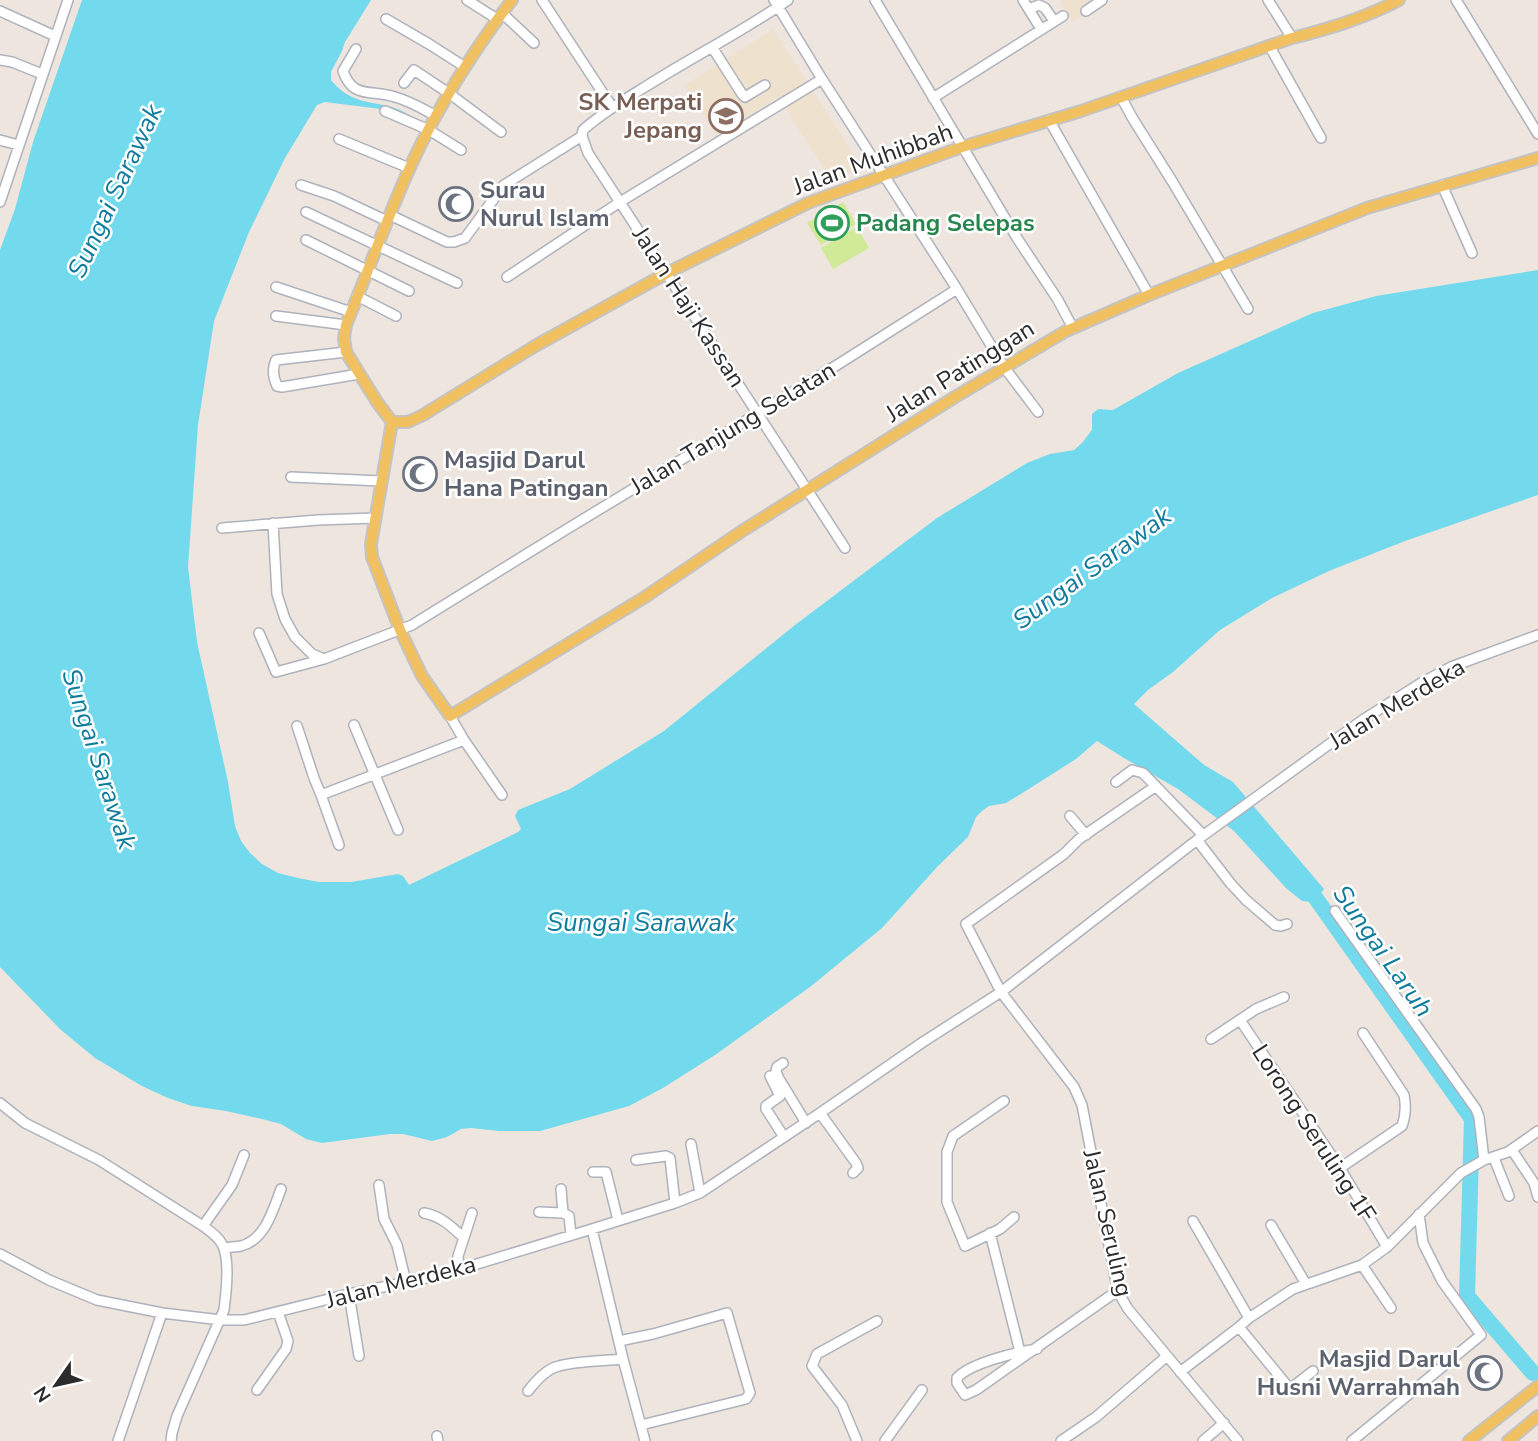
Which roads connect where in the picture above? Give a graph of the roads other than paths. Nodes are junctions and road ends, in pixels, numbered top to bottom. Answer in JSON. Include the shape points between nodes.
{"nodes":[{"id":1,"x":68,"y":0,"type":"edge"},
{"id":2,"x":467,"y":0,"type":"edge"},
{"id":3,"x":512,"y":0,"type":"edge"},
{"id":4,"x":542,"y":0,"type":"edge"},
{"id":5,"x":788,"y":0,"type":"edge"},
{"id":6,"x":875,"y":0,"type":"edge"},
{"id":7,"x":1023,"y":0,"type":"edge"},
{"id":8,"x":1102,"y":0,"type":"edge"},
{"id":9,"x":1268,"y":0,"type":"edge"},
{"id":10,"x":1399,"y":0,"type":"edge"},
{"id":11,"x":1456,"y":0,"type":"edge"},
{"id":12,"x":776,"y":4,"type":"edge"},
{"id":13,"x":1029,"y":9,"type":"junction"},
{"id":14,"x":0,"y":10,"type":"edge"},
{"id":15,"x":1086,"y":11,"type":"dead end"},
{"id":16,"x":500,"y":16,"type":"junction"},
{"id":17,"x":386,"y":19,"type":"dead end"},
{"id":18,"x":1041,"y":29,"type":"junction"},
{"id":19,"x":55,"y":36,"type":"junction"},
{"id":20,"x":1292,"y":38,"type":"junction"},
{"id":21,"x":534,"y":43,"type":"dead end"},
{"id":22,"x":712,"y":47,"type":"junction"},
{"id":23,"x":1270,"y":47,"type":"junction"},
{"id":24,"x":356,"y":49,"type":"dead end"},
{"id":25,"x":0,"y":60,"type":"edge"},
{"id":26,"x":465,"y":67,"type":"junction"},
{"id":27,"x":42,"y":74,"type":"junction"},
{"id":28,"x":822,"y":79,"type":"junction"},
{"id":29,"x":404,"y":83,"type":"dead end"},
{"id":30,"x":765,"y":85,"type":"dead end"},
{"id":31,"x":450,"y":94,"type":"junction"},
{"id":32,"x":933,"y":97,"type":"junction"},
{"id":33,"x":1121,"y":97,"type":"junction"},
{"id":34,"x":612,"y":107,"type":"junction"},
{"id":35,"x":385,"y":111,"type":"dead end"},
{"id":36,"x":436,"y":116,"type":"junction"},
{"id":37,"x":1049,"y":120,"type":"junction"},
{"id":38,"x":429,"y":131,"type":"junction"},
{"id":39,"x":501,"y":132,"type":"dead end"},
{"id":40,"x":1538,"y":134,"type":"edge"},
{"id":41,"x":582,"y":136,"type":"junction"},
{"id":42,"x":1321,"y":138,"type":"dead end"},
{"id":43,"x":339,"y":139,"type":"dead end"},
{"id":44,"x":0,"y":140,"type":"edge"},
{"id":45,"x":18,"y":145,"type":"junction"},
{"id":46,"x":962,"y":147,"type":"junction"},
{"id":47,"x":461,"y":150,"type":"dead end"},
{"id":48,"x":1538,"y":158,"type":"edge"},
{"id":49,"x":410,"y":168,"type":"junction"},
{"id":50,"x":883,"y":175,"type":"junction"},
{"id":51,"x":301,"y":185,"type":"dead end"},
{"id":52,"x":1442,"y":185,"type":"junction"},
{"id":53,"x":0,"y":202,"type":"edge"},
{"id":54,"x":620,"y":202,"type":"junction"},
{"id":55,"x":306,"y":212,"type":"dead end"},
{"id":56,"x":388,"y":218,"type":"junction"},
{"id":57,"x":306,"y":240,"type":"dead end"},
{"id":58,"x":378,"y":246,"type":"junction"},
{"id":59,"x":1472,"y":253,"type":"dead end"},
{"id":60,"x":1221,"y":266,"type":"junction"},
{"id":61,"x":368,"y":270,"type":"junction"},
{"id":62,"x":667,"y":273,"type":"junction"},
{"id":63,"x":507,"y":277,"type":"dead end"},
{"id":64,"x":457,"y":283,"type":"dead end"},
{"id":65,"x":276,"y":287,"type":"dead end"},
{"id":66,"x":957,"y":289,"type":"junction"},
{"id":67,"x":409,"y":291,"type":"dead end"},
{"id":68,"x":1149,"y":295,"type":"junction"},
{"id":69,"x":357,"y":296,"type":"junction"},
{"id":70,"x":1248,"y":309,"type":"dead end"},
{"id":71,"x":351,"y":312,"type":"junction"},
{"id":72,"x":276,"y":316,"type":"dead end"},
{"id":73,"x":396,"y":316,"type":"dead end"},
{"id":74,"x":346,"y":325,"type":"junction"},
{"id":75,"x":1073,"y":328,"type":"junction"},
{"id":76,"x":346,"y":352,"type":"junction"},
{"id":77,"x":1004,"y":367,"type":"junction"},
{"id":78,"x":359,"y":374,"type":"junction"},
{"id":79,"x":1038,"y":412,"type":"dead end"},
{"id":80,"x":757,"y":413,"type":"junction"},
{"id":81,"x":392,"y":422,"type":"junction"},
{"id":82,"x":291,"y":477,"type":"dead end"},
{"id":83,"x":381,"y":481,"type":"junction"},
{"id":84,"x":807,"y":490,"type":"junction"},
{"id":85,"x":375,"y":518,"type":"junction"},
{"id":86,"x":273,"y":523,"type":"junction"},
{"id":87,"x":222,"y":528,"type":"dead end"},
{"id":88,"x":845,"y":548,"type":"dead end"},
{"id":89,"x":400,"y":630,"type":"junction"},
{"id":90,"x":259,"y":633,"type":"dead end"},
{"id":91,"x":1538,"y":635,"type":"edge"},
{"id":92,"x":324,"y":659,"type":"junction"},
{"id":93,"x":450,"y":716,"type":"junction"},
{"id":94,"x":354,"y":725,"type":"dead end"},
{"id":95,"x":297,"y":726,"type":"dead end"},
{"id":96,"x":464,"y":740,"type":"junction"},
{"id":97,"x":375,"y":775,"type":"junction"},
{"id":98,"x":1116,"y":782,"type":"dead end"},
{"id":99,"x":1156,"y":786,"type":"junction"},
{"id":100,"x":502,"y":794,"type":"dead end"},
{"id":101,"x":321,"y":795,"type":"junction"},
{"id":102,"x":1070,"y":816,"type":"dead end"},
{"id":103,"x":398,"y":830,"type":"dead end"},
{"id":104,"x":1086,"y":835,"type":"junction"},
{"id":105,"x":1203,"y":835,"type":"junction"},
{"id":106,"x":340,"y":845,"type":"dead end"},
{"id":107,"x":1335,"y":911,"type":"dead end"},
{"id":108,"x":1287,"y":924,"type":"dead end"},
{"id":109,"x":1001,"y":992,"type":"junction"},
{"id":110,"x":1284,"y":997,"type":"dead end"},
{"id":111,"x":1240,"y":1020,"type":"junction"},
{"id":112,"x":1363,"y":1033,"type":"dead end"},
{"id":113,"x":1211,"y":1039,"type":"dead end"},
{"id":114,"x":783,"y":1063,"type":"dead end"},
{"id":115,"x":770,"y":1076,"type":"dead end"},
{"id":116,"x":1004,"y":1101,"type":"dead end"},
{"id":117,"x":0,"y":1104,"type":"edge"},
{"id":118,"x":820,"y":1113,"type":"junction"},
{"id":119,"x":806,"y":1122,"type":"junction"},
{"id":120,"x":1538,"y":1131,"type":"edge"},
{"id":121,"x":784,"y":1137,"type":"junction"},
{"id":122,"x":691,"y":1144,"type":"dead end"},
{"id":123,"x":1512,"y":1150,"type":"junction"},
{"id":124,"x":244,"y":1155,"type":"dead end"},
{"id":125,"x":1489,"y":1159,"type":"junction"},
{"id":126,"x":636,"y":1160,"type":"dead end"},
{"id":127,"x":1340,"y":1168,"type":"junction"},
{"id":128,"x":593,"y":1172,"type":"dead end"},
{"id":129,"x":853,"y":1173,"type":"dead end"},
{"id":130,"x":379,"y":1185,"type":"dead end"},
{"id":131,"x":281,"y":1189,"type":"dead end"},
{"id":132,"x":561,"y":1189,"type":"dead end"},
{"id":133,"x":701,"y":1193,"type":"junction"},
{"id":134,"x":1509,"y":1196,"type":"dead end"},
{"id":135,"x":1538,"y":1197,"type":"edge"},
{"id":136,"x":675,"y":1203,"type":"junction"},
{"id":137,"x":539,"y":1212,"type":"dead end"},
{"id":138,"x":424,"y":1213,"type":"dead end"},
{"id":139,"x":472,"y":1213,"type":"dead end"},
{"id":140,"x":563,"y":1213,"type":"junction"},
{"id":141,"x":1419,"y":1214,"type":"junction"},
{"id":142,"x":1014,"y":1217,"type":"dead end"},
{"id":143,"x":618,"y":1220,"type":"junction"},
{"id":144,"x":1192,"y":1221,"type":"dead end"},
{"id":145,"x":1271,"y":1225,"type":"dead end"},
{"id":146,"x":203,"y":1226,"type":"junction"},
{"id":147,"x":592,"y":1229,"type":"junction"},
{"id":148,"x":990,"y":1233,"type":"junction"},
{"id":149,"x":572,"y":1235,"type":"junction"},
{"id":150,"x":464,"y":1238,"type":"junction"},
{"id":151,"x":1387,"y":1247,"type":"junction"},
{"id":152,"x":224,"y":1248,"type":"junction"},
{"id":153,"x":0,"y":1254,"type":"edge"},
{"id":154,"x":1362,"y":1265,"type":"junction"},
{"id":155,"x":459,"y":1270,"type":"junction"},
{"id":156,"x":406,"y":1282,"type":"junction"},
{"id":157,"x":1306,"y":1284,"type":"junction"},
{"id":158,"x":1118,"y":1292,"type":"junction"},
{"id":159,"x":348,"y":1294,"type":"junction"},
{"id":160,"x":1391,"y":1308,"type":"dead end"},
{"id":161,"x":278,"y":1312,"type":"junction"},
{"id":162,"x":162,"y":1313,"type":"junction"},
{"id":163,"x":1249,"y":1318,"type":"junction"},
{"id":164,"x":221,"y":1320,"type":"junction"},
{"id":165,"x":877,"y":1321,"type":"dead end"},
{"id":166,"x":1239,"y":1327,"type":"junction"},
{"id":167,"x":619,"y":1340,"type":"junction"},
{"id":168,"x":1037,"y":1349,"type":"junction"},
{"id":169,"x":1020,"y":1352,"type":"junction"},
{"id":170,"x":359,"y":1356,"type":"dead end"},
{"id":171,"x":1167,"y":1356,"type":"junction"},
{"id":172,"x":623,"y":1359,"type":"junction"},
{"id":173,"x":1313,"y":1371,"type":"dead end"},
{"id":174,"x":1180,"y":1372,"type":"junction"},
{"id":175,"x":1538,"y":1386,"type":"edge"},
{"id":176,"x":257,"y":1390,"type":"dead end"},
{"id":177,"x":922,"y":1390,"type":"dead end"},
{"id":178,"x":528,"y":1391,"type":"dead end"},
{"id":179,"x":1538,"y":1416,"type":"edge"},
{"id":180,"x":1224,"y":1423,"type":"junction"},
{"id":181,"x":641,"y":1425,"type":"junction"},
{"id":182,"x":118,"y":1441,"type":"edge"},
{"id":183,"x":171,"y":1441,"type":"edge"},
{"id":184,"x":645,"y":1441,"type":"edge"},
{"id":185,"x":857,"y":1441,"type":"edge"},
{"id":186,"x":885,"y":1441,"type":"edge"},
{"id":187,"x":1061,"y":1441,"type":"edge"},
{"id":188,"x":1203,"y":1441,"type":"edge"},
{"id":189,"x":1238,"y":1441,"type":"edge"},
{"id":190,"x":1352,"y":1441,"type":"edge"},
{"id":191,"x":1469,"y":1441,"type":"edge"},
{"id":192,"x":1508,"y":1441,"type":"edge"}],
"edges":[{"from":1,"to":19,"type":"street"},
{"from":2,"to":16,"type":"street"},
{"from":3,"to":16,"type":"main road"},
{"from":4,"to":34,"type":"street"},
{"from":5,"to":12,"type":"street"},
{"from":6,"to":32,"type":"street"},
{"from":7,"to":13,"type":"street"},
{"from":8,"to":15,"type":"street"},
{"from":9,"to":20,"type":"street"},
{"from":10,"to":20,"type":"main road","name":"Jalan Muhibbah","via":[[1326,30]]},
{"from":11,"to":40,"type":"street"},
{"from":12,"to":22,"type":"street"},
{"from":12,"to":28,"type":"street"},
{"from":13,"to":18,"type":"street"},
{"from":13,"to":18,"type":"street","via":[[1039,5],[1058,19]]},
{"from":14,"to":19,"type":"street"},
{"from":16,"to":21,"type":"street"},
{"from":16,"to":26,"type":"main road"},
{"from":17,"to":26,"type":"street"},
{"from":18,"to":32,"type":"street"},
{"from":19,"to":27,"type":"street"},
{"from":20,"to":23,"type":"main road","name":"Jalan Muhibbah"},
{"from":22,"to":30,"type":"street","via":[[745,97]]},
{"from":22,"to":34,"type":"street"},
{"from":23,"to":33,"type":"main road","name":"Jalan Muhibbah"},
{"from":23,"to":42,"type":"street"},
{"from":24,"to":36,"type":"street","via":[[343,71],[352,87],[391,95]]},
{"from":25,"to":27,"type":"street"},
{"from":26,"to":31,"type":"main road"},
{"from":27,"to":45,"type":"street"},
{"from":28,"to":50,"type":"street"},
{"from":28,"to":54,"type":"street"},
{"from":29,"to":31,"type":"street","via":[[414,70]]},
{"from":31,"to":36,"type":"main road"},
{"from":31,"to":39,"type":"street"},
{"from":32,"to":46,"type":"street"},
{"from":33,"to":37,"type":"main road","name":"Jalan Muhibbah"},
{"from":33,"to":60,"type":"street"},
{"from":34,"to":41,"type":"street","via":[[583,130]]},
{"from":35,"to":38,"type":"street"},
{"from":36,"to":38,"type":"main road"},
{"from":37,"to":46,"type":"main road","name":"Jalan Muhibbah"},
{"from":37,"to":68,"type":"street"},
{"from":38,"to":47,"type":"street"},
{"from":38,"to":49,"type":"main road"},
{"from":41,"to":54,"type":"street","name":"Jalan Haji Kassan"},
{"from":41,"to":56,"type":"street","via":[[504,185],[465,238],[447,242]]},
{"from":43,"to":49,"type":"street"},
{"from":44,"to":45,"type":"street"},
{"from":45,"to":53,"type":"street"},
{"from":46,"to":50,"type":"main road","name":"Jalan Muhibbah"},
{"from":46,"to":75,"type":"street"},
{"from":48,"to":52,"type":"main road","name":"Jalan Patinggan"},
{"from":49,"to":56,"type":"main road"},
{"from":50,"to":62,"type":"main road","name":"Jalan Muhibbah","via":[[808,203]]},
{"from":50,"to":66,"type":"street"},
{"from":51,"to":56,"type":"street"},
{"from":52,"to":59,"type":"street"},
{"from":52,"to":60,"type":"main road","name":"Jalan Patinggan","via":[[1367,208]]},
{"from":54,"to":62,"type":"street","name":"Jalan Haji Kassan"},
{"from":54,"to":63,"type":"street"},
{"from":55,"to":58,"type":"street"},
{"from":56,"to":58,"type":"main road"},
{"from":57,"to":61,"type":"street"},
{"from":58,"to":61,"type":"main road"},
{"from":58,"to":64,"type":"street"},
{"from":60,"to":68,"type":"main road","name":"Jalan Patinggan"},
{"from":60,"to":70,"type":"street"},
{"from":61,"to":67,"type":"street"},
{"from":61,"to":69,"type":"main road"},
{"from":62,"to":80,"type":"street","name":"Jalan Haji Kassan"},
{"from":62,"to":81,"type":"main road","name":"Jalan Muhibbah","via":[[523,353],[424,415]]},
{"from":65,"to":71,"type":"street"},
{"from":66,"to":77,"type":"street"},
{"from":66,"to":80,"type":"street","name":"Jalan Tanjung Selatan"},
{"from":68,"to":75,"type":"main road","name":"Jalan Patinggan"},
{"from":69,"to":71,"type":"main road"},
{"from":69,"to":73,"type":"street"},
{"from":71,"to":74,"type":"main road"},
{"from":72,"to":74,"type":"street"},
{"from":74,"to":76,"type":"main road"},
{"from":75,"to":77,"type":"main road","name":"Jalan Patinggan"},
{"from":76,"to":78,"type":"main road"},
{"from":76,"to":78,"type":"street","via":[[276,360],[277,386]]},
{"from":77,"to":79,"type":"street"},
{"from":77,"to":84,"type":"main road","name":"Jalan Patinggan"},
{"from":78,"to":81,"type":"main road"},
{"from":80,"to":84,"type":"street","name":"Jalan Haji Kassan"},
{"from":80,"to":89,"type":"street","name":"Jalan Tanjung Selatan"},
{"from":81,"to":83,"type":"main road"},
{"from":82,"to":83,"type":"street"},
{"from":83,"to":85,"type":"main road"},
{"from":84,"to":88,"type":"street","name":"Jalan Haji Kassan"},
{"from":84,"to":93,"type":"main road","name":"Jalan Patinggan","via":[[645,597]]},
{"from":85,"to":86,"type":"street"},
{"from":85,"to":89,"type":"main road","via":[[372,557]]},
{"from":86,"to":87,"type":"street"},
{"from":86,"to":92,"type":"street","via":[[277,594],[285,619],[300,643]]},
{"from":89,"to":92,"type":"street","name":"Jalan Tanjung Selatan"},
{"from":89,"to":93,"type":"main road","via":[[422,676]]},
{"from":90,"to":92,"type":"street","name":"Jalan Tanjung Selatan","via":[[276,673]]},
{"from":91,"to":105,"type":"street","name":"Jalan Merdeka","via":[[1421,683]]},
{"from":93,"to":96,"type":"street"},
{"from":94,"to":97,"type":"street"},
{"from":95,"to":101,"type":"street"},
{"from":96,"to":97,"type":"street"},
{"from":96,"to":100,"type":"street"},
{"from":97,"to":101,"type":"street"},
{"from":97,"to":103,"type":"street"},
{"from":98,"to":99,"type":"street","via":[[1132,770],[1143,773]]},
{"from":99,"to":104,"type":"street"},
{"from":99,"to":105,"type":"street"},
{"from":101,"to":106,"type":"street"},
{"from":102,"to":104,"type":"street"},
{"from":104,"to":109,"type":"street","name":"Jalan Seruling","via":[[966,925]]},
{"from":105,"to":108,"type":"street","via":[[1245,900],[1275,925]]},
{"from":105,"to":109,"type":"street","name":"Jalan Merdeka"},
{"from":107,"to":125,"type":"street","via":[[1476,1109]]},
{"from":109,"to":118,"type":"street","name":"Jalan Merdeka"},
{"from":109,"to":158,"type":"street","name":"Jalan Seruling","via":[[1074,1087],[1082,1105]]},
{"from":110,"to":111,"type":"street"},
{"from":111,"to":113,"type":"street"},
{"from":111,"to":127,"type":"street","name":"Lorong Seruling 1F"},
{"from":112,"to":127,"type":"street","via":[[1404,1094],[1404,1119],[1402,1126]]},
{"from":114,"to":119,"type":"street","via":[[777,1067],[778,1077]]},
{"from":115,"to":121,"type":"street","via":[[780,1096],[766,1110]]},
{"from":116,"to":148,"type":"street","via":[[953,1136],[947,1152],[947,1202],[965,1245]]},
{"from":117,"to":146,"type":"street"},
{"from":118,"to":119,"type":"street","name":"Jalan Merdeka"},
{"from":118,"to":129,"type":"street","via":[[856,1163]]},
{"from":119,"to":121,"type":"street","name":"Jalan Merdeka"},
{"from":120,"to":123,"type":"street"},
{"from":121,"to":133,"type":"street","name":"Jalan Merdeka"},
{"from":122,"to":133,"type":"street"},
{"from":123,"to":125,"type":"street"},
{"from":123,"to":135,"type":"street"},
{"from":124,"to":146,"type":"street","via":[[232,1185]]},
{"from":125,"to":134,"type":"street"},
{"from":125,"to":141,"type":"street","via":[[1461,1173]]},
{"from":126,"to":136,"type":"street","via":[[670,1158]]},
{"from":127,"to":151,"type":"street","name":"Lorong Seruling 1F"},
{"from":128,"to":143,"type":"street","via":[[606,1172]]},
{"from":130,"to":156,"type":"street","via":[[384,1219],[397,1245]]},
{"from":131,"to":152,"type":"street","via":[[257,1238]]},
{"from":132,"to":140,"type":"street"},
{"from":133,"to":136,"type":"street","name":"Jalan Merdeka"},
{"from":136,"to":143,"type":"street","name":"Jalan Merdeka"},
{"from":137,"to":140,"type":"street"},
{"from":138,"to":150,"type":"street","via":[[440,1218]]},
{"from":139,"to":150,"type":"street"},
{"from":140,"to":149,"type":"street","via":[[569,1216]]},
{"from":141,"to":151,"type":"street"},
{"from":141,"to":190,"type":"street","via":[[1423,1243],[1442,1281],[1481,1335]]},
{"from":142,"to":148,"type":"street"},
{"from":143,"to":147,"type":"street","name":"Jalan Merdeka"},
{"from":144,"to":163,"type":"street"},
{"from":145,"to":157,"type":"street"},
{"from":146,"to":152,"type":"street"},
{"from":147,"to":149,"type":"street","name":"Jalan Merdeka"},
{"from":147,"to":167,"type":"street"},
{"from":148,"to":169,"type":"street"},
{"from":149,"to":155,"type":"street","name":"Jalan Merdeka"},
{"from":150,"to":155,"type":"street"},
{"from":151,"to":154,"type":"street"},
{"from":152,"to":164,"type":"street","via":[[227,1292]]},
{"from":153,"to":162,"type":"street","name":"Jalan Merdeka","via":[[97,1300]]},
{"from":154,"to":157,"type":"street"},
{"from":154,"to":160,"type":"street"},
{"from":155,"to":156,"type":"street","name":"Jalan Merdeka"},
{"from":156,"to":159,"type":"street","name":"Jalan Merdeka"},
{"from":157,"to":163,"type":"street"},
{"from":158,"to":168,"type":"street"},
{"from":158,"to":171,"type":"street","name":"Jalan Seruling"},
{"from":159,"to":161,"type":"street","name":"Jalan Merdeka"},
{"from":159,"to":170,"type":"street"},
{"from":161,"to":164,"type":"street","name":"Jalan Merdeka"},
{"from":161,"to":176,"type":"street","via":[[288,1342]]},
{"from":162,"to":164,"type":"street","name":"Jalan Merdeka"},
{"from":162,"to":182,"type":"street"},
{"from":163,"to":166,"type":"street"},
{"from":164,"to":183,"type":"street","via":[[177,1416]]},
{"from":165,"to":185,"type":"street","via":[[817,1354],[812,1366],[842,1405]]},
{"from":166,"to":173,"type":"street","via":[[1290,1390]]},
{"from":166,"to":174,"type":"street"},
{"from":167,"to":172,"type":"street"},
{"from":167,"to":181,"type":"street","via":[[727,1313],[750,1393],[746,1399]]},
{"from":168,"to":169,"type":"street"},
{"from":168,"to":169,"type":"street","via":[[964,1395],[957,1383],[960,1374]]},
{"from":171,"to":174,"type":"street","name":"Jalan Seruling"},
{"from":171,"to":187,"type":"street","via":[[1096,1418]]},
{"from":172,"to":178,"type":"street","via":[[559,1366]]},
{"from":172,"to":181,"type":"street"},
{"from":174,"to":180,"type":"street","name":"Jalan Seruling"},
{"from":175,"to":191,"type":"main road"},
{"from":177,"to":186,"type":"street"},
{"from":179,"to":192,"type":"main road"},
{"from":180,"to":188,"type":"street"},
{"from":180,"to":189,"type":"street","name":"Jalan Seruling"},
{"from":181,"to":184,"type":"street"}]}
